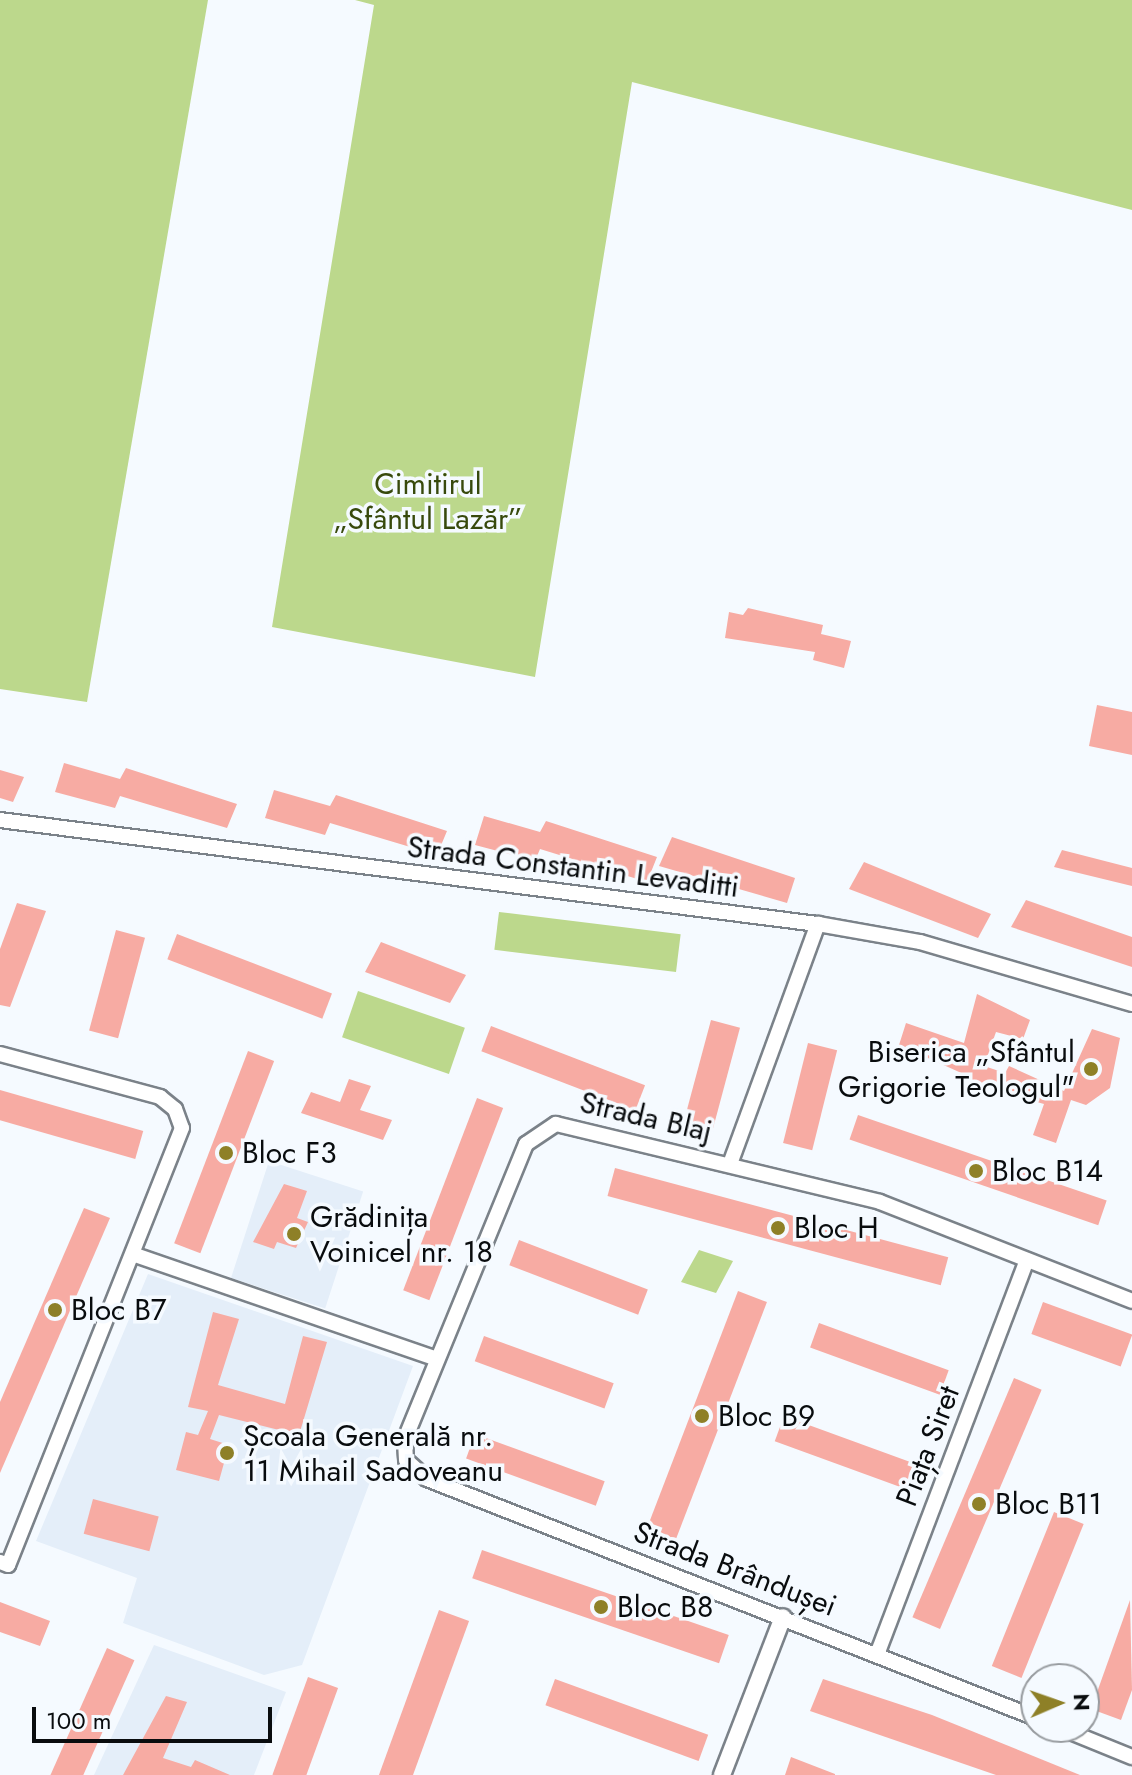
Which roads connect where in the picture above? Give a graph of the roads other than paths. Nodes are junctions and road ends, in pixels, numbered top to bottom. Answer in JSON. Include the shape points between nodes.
{"nodes":[{"id":1,"x":0,"y":820,"type":"edge"},
{"id":2,"x":818,"y":924,"type":"junction"},
{"id":3,"x":1132,"y":1004,"type":"edge"},
{"id":4,"x":0,"y":1054,"type":"edge"},
{"id":5,"x":730,"y":1164,"type":"junction"},
{"id":6,"x":135,"y":1255,"type":"junction"},
{"id":7,"x":1027,"y":1260,"type":"junction"},
{"id":8,"x":1132,"y":1301,"type":"edge"},
{"id":9,"x":434,"y":1358,"type":"junction"},
{"id":10,"x":414,"y":1471,"type":"joint"},
{"id":11,"x":0,"y":1562,"type":"edge"},
{"id":12,"x":783,"y":1617,"type":"junction"},
{"id":13,"x":878,"y":1652,"type":"junction"},
{"id":14,"x":1020,"y":1711,"type":"edge"},
{"id":15,"x":1097,"y":1743,"type":"edge"},
{"id":16,"x":1132,"y":1757,"type":"edge"},
{"id":17,"x":722,"y":1775,"type":"edge"}],
"edges":[{"from":1,"to":2,"type":"street","name":"Strada Constantin Levaditti"},
{"from":2,"to":3,"type":"street","name":"Strada Constantin Levaditti","via":[[920,942]]},
{"from":2,"to":5,"type":"street","name":"Strada Blaj"},
{"from":4,"to":6,"type":"street","via":[[160,1097],[175,1109],[182,1128]]},
{"from":5,"to":7,"type":"street","name":"Strada Blaj","via":[[880,1202]]},
{"from":5,"to":9,"type":"street","name":"Strada Blaj","via":[[567,1123],[543,1131],[526,1144]]},
{"from":6,"to":9,"type":"street"},
{"from":6,"to":11,"type":"street","via":[[8,1565]]},
{"from":7,"to":8,"type":"street","name":"Strada Blaj"},
{"from":7,"to":13,"type":"street","name":"Piața Siret"},
{"from":9,"to":10,"type":"street","name":"Strada Blaj","via":[[405,1439]]},
{"from":10,"to":12,"type":"street","name":"Strada Brândușei"},
{"from":12,"to":13,"type":"street","name":"Strada Brândușei"},
{"from":12,"to":17,"type":"street"},
{"from":13,"to":14,"type":"street","name":"Strada Brândușei"},
{"from":15,"to":16,"type":"street"}]}
